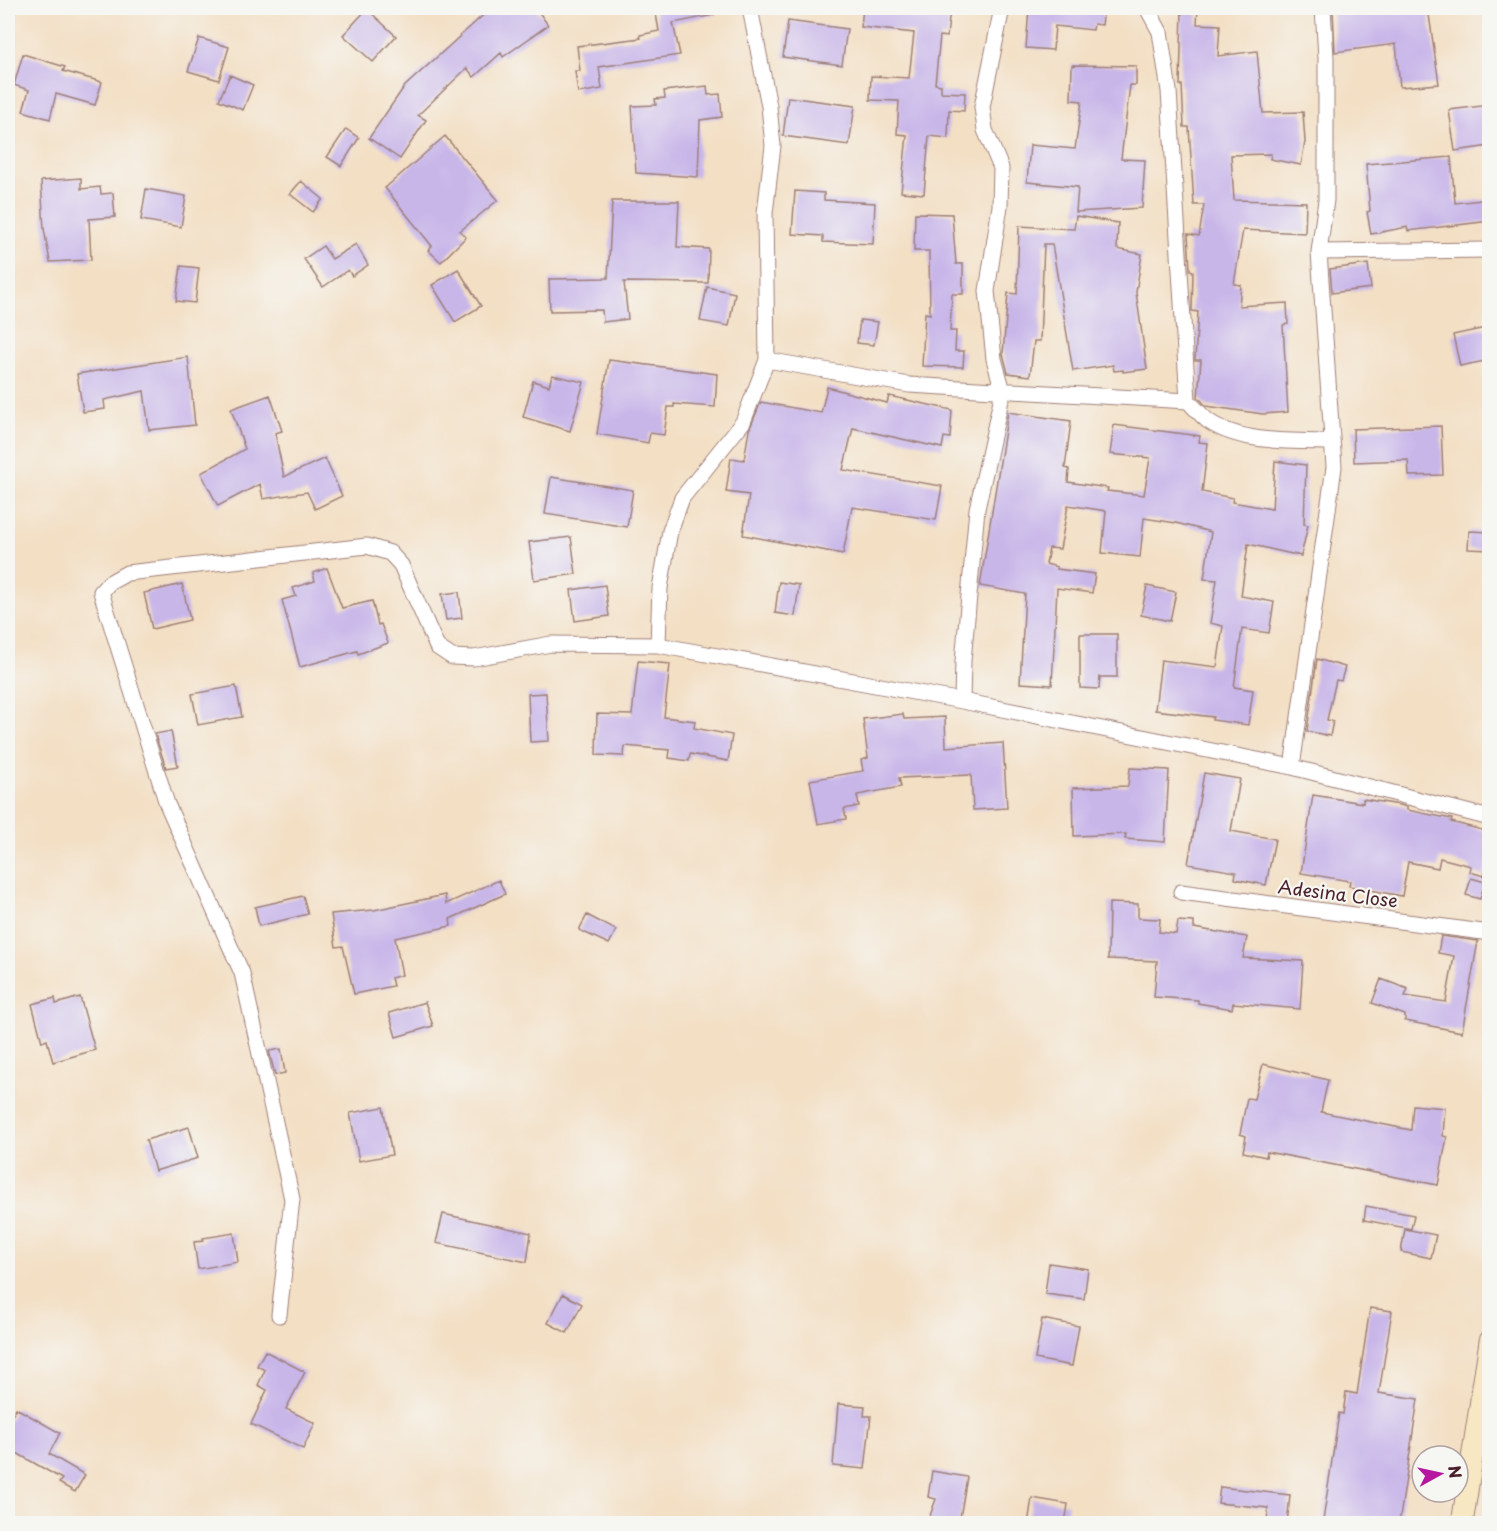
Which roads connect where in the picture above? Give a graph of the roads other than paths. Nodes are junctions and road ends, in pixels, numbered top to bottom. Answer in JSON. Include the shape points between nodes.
{"nodes":[{"id":1,"x":750,"y":8,"type":"edge"},
{"id":2,"x":1002,"y":8,"type":"edge"},
{"id":3,"x":1147,"y":8,"type":"edge"},
{"id":4,"x":1323,"y":8,"type":"edge"},
{"id":5,"x":1490,"y":250,"type":"edge"},
{"id":6,"x":1319,"y":252,"type":"junction"},
{"id":7,"x":767,"y":360,"type":"junction"},
{"id":8,"x":1003,"y":391,"type":"junction"},
{"id":9,"x":1188,"y":401,"type":"junction"},
{"id":10,"x":1332,"y":442,"type":"junction"},
{"id":11,"x":658,"y":645,"type":"junction"},
{"id":12,"x":962,"y":701,"type":"junction"},
{"id":13,"x":1292,"y":767,"type":"junction"},
{"id":14,"x":1490,"y":818,"type":"edge"},
{"id":15,"x":1181,"y":892,"type":"dead end"},
{"id":16,"x":1490,"y":933,"type":"edge"},
{"id":17,"x":279,"y":1315,"type":"dead end"},
{"id":18,"x":1490,"y":1341,"type":"edge"},
{"id":19,"x":1462,"y":1524,"type":"edge"}],
"edges":[{"from":1,"to":7,"type":"street","via":[[769,106],[772,146],[765,213]]},
{"from":2,"to":8,"type":"street","via":[[982,106],[985,130],[1001,168],[1000,206],[987,291],[994,359]]},
{"from":3,"to":9,"type":"street","via":[[1160,32],[1169,91]]},
{"from":4,"to":6,"type":"street","via":[[1326,200]]},
{"from":5,"to":6,"type":"street"},
{"from":6,"to":10,"type":"street"},
{"from":7,"to":8,"type":"street","via":[[909,385]]},
{"from":7,"to":11,"type":"street","via":[[743,422],[682,498],[670,531],[660,588]]},
{"from":8,"to":9,"type":"street"},
{"from":8,"to":12,"type":"street","via":[[977,509]]},
{"from":9,"to":10,"type":"street","via":[[1208,420],[1232,432],[1277,440]]},
{"from":10,"to":13,"type":"street","via":[[1334,467]]},
{"from":11,"to":12,"type":"street"},
{"from":11,"to":17,"type":"street","via":[[551,644],[474,658],[452,657],[437,647],[401,565],[390,552],[367,546],[127,573],[101,592],[168,804],[242,974],[292,1199]]},
{"from":12,"to":13,"type":"street"},
{"from":13,"to":14,"type":"street"},
{"from":15,"to":16,"type":"street","name":"Adesina Close"},
{"from":18,"to":19,"type":"main road"}]}
